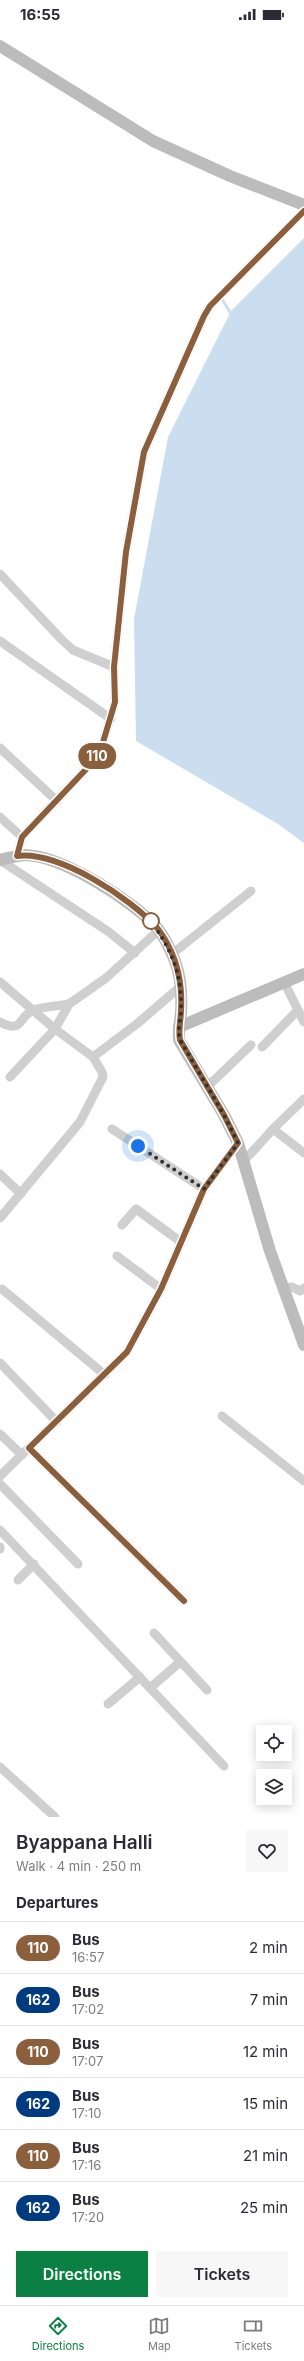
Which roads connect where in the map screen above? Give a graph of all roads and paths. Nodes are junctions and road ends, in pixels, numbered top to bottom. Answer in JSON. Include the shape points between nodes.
{"nodes":[{"id":1,"x":0,"y":46,"type":"edge"},
{"id":2,"x":304,"y":205,"type":"edge"},
{"id":3,"x":304,"y":211,"type":"edge"},
{"id":4,"x":0,"y":574,"type":"edge"},
{"id":5,"x":0,"y":641,"type":"edge"},
{"id":6,"x":114,"y":667,"type":"junction"},
{"id":7,"x":111,"y":719,"type":"junction"},
{"id":8,"x":0,"y":748,"type":"edge"},
{"id":9,"x":57,"y":801,"type":"junction"},
{"id":10,"x":0,"y":817,"type":"edge"},
{"id":11,"x":22,"y":837,"type":"junction"},
{"id":12,"x":17,"y":856,"type":"junction"},
{"id":13,"x":0,"y":860,"type":"edge"},
{"id":14,"x":250,"y":891,"type":"dead end"},
{"id":15,"x":159,"y":930,"type":"junction"},
{"id":16,"x":135,"y":952,"type":"junction"},
{"id":17,"x":172,"y":954,"type":"junction"},
{"id":18,"x":304,"y":974,"type":"edge"},
{"id":19,"x":0,"y":982,"type":"edge"},
{"id":20,"x":284,"y":982,"type":"junction"},
{"id":21,"x":181,"y":986,"type":"junction"},
{"id":22,"x":69,"y":1004,"type":"junction"},
{"id":23,"x":32,"y":1010,"type":"junction"},
{"id":24,"x":298,"y":1010,"type":"junction"},
{"id":25,"x":0,"y":1022,"type":"edge"},
{"id":26,"x":304,"y":1022,"type":"edge"},
{"id":27,"x":179,"y":1026,"type":"junction"},
{"id":28,"x":55,"y":1029,"type":"junction"},
{"id":29,"x":251,"y":1045,"type":"dead end"},
{"id":30,"x":262,"y":1047,"type":"dead end"},
{"id":31,"x":93,"y":1057,"type":"junction"},
{"id":32,"x":10,"y":1077,"type":"dead end"},
{"id":33,"x":207,"y":1087,"type":"junction"},
{"id":34,"x":304,"y":1099,"type":"edge"},
{"id":35,"x":112,"y":1129,"type":"dead end"},
{"id":36,"x":273,"y":1129,"type":"junction"},
{"id":37,"x":238,"y":1143,"type":"junction"},
{"id":38,"x":304,"y":1153,"type":"edge"},
{"id":39,"x":244,"y":1161,"type":"junction"},
{"id":40,"x":0,"y":1174,"type":"edge"},
{"id":41,"x":204,"y":1189,"type":"junction"},
{"id":42,"x":21,"y":1194,"type":"junction"},
{"id":43,"x":0,"y":1218,"type":"edge"},
{"id":44,"x":122,"y":1225,"type":"dead end"},
{"id":45,"x":181,"y":1242,"type":"junction"},
{"id":46,"x":117,"y":1256,"type":"dead end"},
{"id":47,"x":283,"y":1288,"type":"junction"},
{"id":48,"x":304,"y":1288,"type":"edge"},
{"id":49,"x":2,"y":1289,"type":"dead end"},
{"id":50,"x":161,"y":1289,"type":"junction"},
{"id":51,"x":301,"y":1331,"type":"edge"},
{"id":52,"x":304,"y":1345,"type":"edge"},
{"id":53,"x":0,"y":1363,"type":"edge"},
{"id":54,"x":105,"y":1375,"type":"junction"},
{"id":55,"x":222,"y":1416,"type":"dead end"},
{"id":56,"x":57,"y":1422,"type":"junction"},
{"id":57,"x":0,"y":1434,"type":"edge"},
{"id":58,"x":29,"y":1448,"type":"junction"},
{"id":59,"x":22,"y":1455,"type":"junction"},
{"id":60,"x":0,"y":1476,"type":"edge"},
{"id":61,"x":304,"y":1481,"type":"edge"},
{"id":62,"x":0,"y":1484,"type":"edge"},
{"id":63,"x":0,"y":1530,"type":"edge"},
{"id":64,"x":34,"y":1564,"type":"junction"},
{"id":65,"x":78,"y":1564,"type":"dead end"},
{"id":66,"x":18,"y":1580,"type":"dead end"},
{"id":67,"x":184,"y":1601,"type":"dead end"},
{"id":68,"x":154,"y":1633,"type":"dead end"},
{"id":69,"x":180,"y":1662,"type":"junction"},
{"id":70,"x":140,"y":1677,"type":"junction"},
{"id":71,"x":150,"y":1688,"type":"junction"},
{"id":72,"x":207,"y":1690,"type":"dead end"},
{"id":73,"x":108,"y":1704,"type":"dead end"},
{"id":74,"x":224,"y":1766,"type":"dead end"},
{"id":75,"x":0,"y":1767,"type":"edge"},
{"id":76,"x":55,"y":1817,"type":"edge"}],
"edges":[{"from":1,"to":2,"type":"main road","via":[[153,141],[230,176]]},
{"from":3,"to":6,"type":"street","via":[[216,300],[204,316],[144,452],[126,552]]},
{"from":4,"to":6,"type":"street","via":[[74,650]]},
{"from":5,"to":7,"type":"street"},
{"from":6,"to":7,"type":"street","via":[[116,694]]},
{"from":7,"to":9,"type":"street","via":[[101,749],[92,763]]},
{"from":8,"to":9,"type":"street"},
{"from":9,"to":11,"type":"street"},
{"from":10,"to":11,"type":"street"},
{"from":11,"to":12,"type":"street"},
{"from":12,"to":13,"type":"main road"},
{"from":12,"to":15,"type":"main road","via":[[45,859],[82,874],[130,903]]},
{"from":13,"to":16,"type":"street"},
{"from":14,"to":17,"type":"street"},
{"from":15,"to":16,"type":"street"},
{"from":15,"to":17,"type":"main road"},
{"from":16,"to":22,"type":"street","via":[[106,978]]},
{"from":17,"to":21,"type":"main road"},
{"from":18,"to":20,"type":"main road"},
{"from":19,"to":23,"type":"street"},
{"from":20,"to":24,"type":"street"},
{"from":20,"to":27,"type":"main road"},
{"from":21,"to":27,"type":"main road"},
{"from":21,"to":31,"type":"street"},
{"from":22,"to":23,"type":"street"},
{"from":22,"to":28,"type":"street"},
{"from":23,"to":25,"type":"street","via":[[16,1027]]},
{"from":23,"to":28,"type":"street"},
{"from":24,"to":26,"type":"street"},
{"from":24,"to":30,"type":"street"},
{"from":27,"to":33,"type":"main road","via":[[182,1046]]},
{"from":28,"to":31,"type":"street"},
{"from":28,"to":32,"type":"street"},
{"from":29,"to":33,"type":"street"},
{"from":31,"to":42,"type":"street","via":[[103,1077],[84,1116]]},
{"from":33,"to":37,"type":"main road"},
{"from":34,"to":36,"type":"street"},
{"from":35,"to":41,"type":"street"},
{"from":36,"to":38,"type":"street"},
{"from":36,"to":39,"type":"street"},
{"from":37,"to":39,"type":"main road"},
{"from":37,"to":41,"type":"street"},
{"from":39,"to":47,"type":"main road"},
{"from":40,"to":42,"type":"street"},
{"from":41,"to":45,"type":"street"},
{"from":42,"to":43,"type":"street"},
{"from":44,"to":45,"type":"street","via":[[136,1209]]},
{"from":45,"to":50,"type":"street"},
{"from":46,"to":50,"type":"street"},
{"from":47,"to":48,"type":"street","via":[[292,1287],[300,1291]]},
{"from":47,"to":51,"type":"main road"},
{"from":49,"to":54,"type":"street"},
{"from":50,"to":54,"type":"street","via":[[127,1352]]},
{"from":51,"to":52,"type":"main road"},
{"from":53,"to":56,"type":"street"},
{"from":54,"to":56,"type":"street"},
{"from":55,"to":61,"type":"street"},
{"from":56,"to":58,"type":"street"},
{"from":57,"to":59,"type":"street"},
{"from":58,"to":59,"type":"street"},
{"from":58,"to":67,"type":"street"},
{"from":59,"to":60,"type":"street"},
{"from":62,"to":65,"type":"street"},
{"from":63,"to":64,"type":"street"},
{"from":64,"to":66,"type":"street"},
{"from":64,"to":70,"type":"street"},
{"from":68,"to":69,"type":"street"},
{"from":69,"to":71,"type":"street"},
{"from":69,"to":72,"type":"street"},
{"from":70,"to":71,"type":"street"},
{"from":70,"to":73,"type":"street"},
{"from":71,"to":74,"type":"street"},
{"from":75,"to":76,"type":"street"}]}
